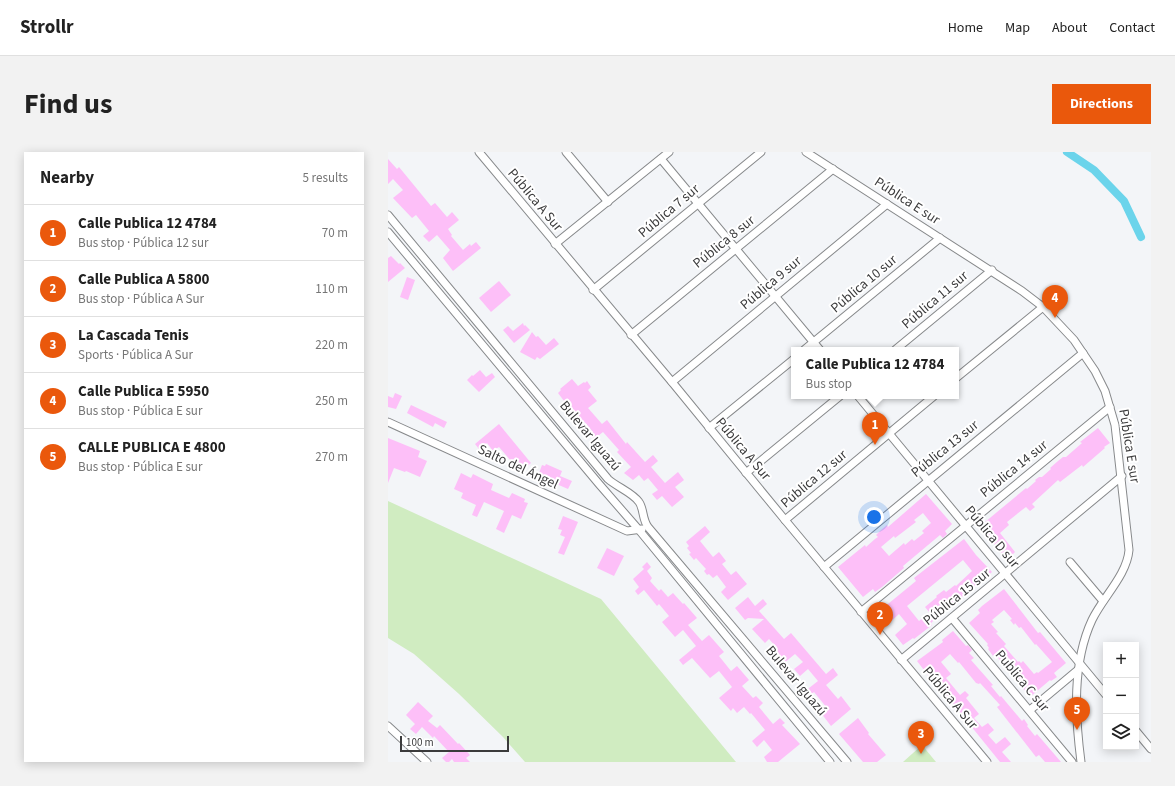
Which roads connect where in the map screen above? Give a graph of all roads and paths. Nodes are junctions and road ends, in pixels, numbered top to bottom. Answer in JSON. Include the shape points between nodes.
{"nodes":[{"id":1,"x":669,"y":152,"type":"edge"},
{"id":2,"x":761,"y":152,"type":"edge"},
{"id":3,"x":806,"y":152,"type":"edge"},
{"id":4,"x":481,"y":153,"type":"edge"},
{"id":5,"x":570,"y":154,"type":"edge"},
{"id":6,"x":660,"y":159,"type":"junction"},
{"id":7,"x":833,"y":169,"type":"junction"},
{"id":8,"x":608,"y":202,"type":"junction"},
{"id":9,"x":698,"y":204,"type":"junction"},
{"id":10,"x":887,"y":204,"type":"junction"},
{"id":11,"x":388,"y":215,"type":"edge"},
{"id":12,"x":388,"y":232,"type":"edge"},
{"id":13,"x":940,"y":238,"type":"junction"},
{"id":14,"x":413,"y":244,"type":"junction"},
{"id":15,"x":555,"y":244,"type":"junction"},
{"id":16,"x":735,"y":249,"type":"junction"},
{"id":17,"x":405,"y":252,"type":"junction"},
{"id":18,"x":992,"y":270,"type":"junction"},
{"id":19,"x":593,"y":290,"type":"junction"},
{"id":20,"x":775,"y":297,"type":"junction"},
{"id":21,"x":1044,"y":306,"type":"junction"},
{"id":22,"x":631,"y":335,"type":"junction"},
{"id":23,"x":814,"y":343,"type":"junction"},
{"id":24,"x":808,"y":347,"type":"edge"},
{"id":25,"x":817,"y":347,"type":"edge"},
{"id":26,"x":899,"y":347,"type":"edge"},
{"id":27,"x":1083,"y":353,"type":"junction"},
{"id":28,"x":791,"y":360,"type":"edge"},
{"id":29,"x":517,"y":369,"type":"junction"},
{"id":30,"x":509,"y":376,"type":"junction"},
{"id":31,"x":959,"y":376,"type":"edge"},
{"id":32,"x":672,"y":382,"type":"junction"},
{"id":33,"x":836,"y":399,"type":"edge"},
{"id":34,"x":861,"y":399,"type":"edge"},
{"id":35,"x":930,"y":399,"type":"edge"},
{"id":36,"x":1110,"y":407,"type":"junction"},
{"id":37,"x":388,"y":422,"type":"edge"},
{"id":38,"x":709,"y":428,"type":"junction"},
{"id":39,"x":889,"y":433,"type":"junction"},
{"id":40,"x":746,"y":473,"type":"junction"},
{"id":41,"x":1122,"y":476,"type":"junction"},
{"id":42,"x":928,"y":480,"type":"junction"},
{"id":43,"x":615,"y":485,"type":"junction"},
{"id":44,"x":607,"y":493,"type":"junction"},
{"id":45,"x":785,"y":520,"type":"junction"},
{"id":46,"x":966,"y":525,"type":"junction"},
{"id":47,"x":648,"y":527,"type":"junction"},
{"id":48,"x":639,"y":530,"type":"junction"},
{"id":49,"x":1070,"y":562,"type":"dead end"},
{"id":50,"x":824,"y":567,"type":"junction"},
{"id":51,"x":1006,"y":573,"type":"junction"},
{"id":52,"x":1102,"y":601,"type":"junction"},
{"id":53,"x":861,"y":612,"type":"junction"},
{"id":54,"x":952,"y":618,"type":"junction"},
{"id":55,"x":755,"y":654,"type":"junction"},
{"id":56,"x":901,"y":660,"type":"junction"},
{"id":57,"x":747,"y":661,"type":"junction"},
{"id":58,"x":1079,"y":666,"type":"junction"},
{"id":59,"x":1103,"y":692,"type":"edge"},
{"id":60,"x":1030,"y":710,"type":"junction"},
{"id":61,"x":388,"y":726,"type":"edge"},
{"id":62,"x":1139,"y":735,"type":"edge"},
{"id":63,"x":1151,"y":749,"type":"edge"},
{"id":64,"x":427,"y":762,"type":"edge"},
{"id":65,"x":830,"y":762,"type":"edge"},
{"id":66,"x":847,"y":762,"type":"edge"},
{"id":67,"x":986,"y":762,"type":"edge"},
{"id":68,"x":1072,"y":762,"type":"edge"},
{"id":69,"x":1081,"y":762,"type":"edge"}],
"edges":[{"from":1,"to":6,"type":"street"},
{"from":2,"to":9,"type":"street","name":"Pública 7 sur"},
{"from":3,"to":7,"type":"street","name":"Pública E sur"},
{"from":4,"to":15,"type":"street","name":"Pública A Sur"},
{"from":5,"to":8,"type":"street"},
{"from":6,"to":8,"type":"street"},
{"from":6,"to":9,"type":"street"},
{"from":7,"to":10,"type":"street","name":"Pública E sur"},
{"from":7,"to":16,"type":"street","name":"Pública 8 sur"},
{"from":8,"to":15,"type":"street"},
{"from":9,"to":16,"type":"street"},
{"from":9,"to":19,"type":"street","name":"Pública 7 sur"},
{"from":10,"to":13,"type":"street","name":"Pública E sur"},
{"from":10,"to":20,"type":"street","name":"Pública 9 sur"},
{"from":11,"to":14,"type":"street","name":"Bulevar Iguazú"},
{"from":12,"to":17,"type":"street","name":"Bulevar Iguazú"},
{"from":13,"to":18,"type":"street","name":"Pública E sur"},
{"from":13,"to":23,"type":"street","name":"Pública 10 sur"},
{"from":14,"to":17,"type":"street"},
{"from":14,"to":29,"type":"street","name":"Bulevar Iguazú"},
{"from":15,"to":19,"type":"street","name":"Pública A Sur"},
{"from":16,"to":20,"type":"street"},
{"from":16,"to":22,"type":"street","name":"Pública 8 sur"},
{"from":17,"to":30,"type":"street","name":"Bulevar Iguazú"},
{"from":18,"to":21,"type":"street","name":"Pública E sur"},
{"from":18,"to":26,"type":"street","name":"Pública 11 sur"},
{"from":19,"to":22,"type":"street","name":"Pública A Sur"},
{"from":20,"to":23,"type":"street"},
{"from":20,"to":32,"type":"street","name":"Pública 9 sur"},
{"from":21,"to":27,"type":"street","name":"Pública E sur"},
{"from":21,"to":31,"type":"street"},
{"from":22,"to":32,"type":"street","name":"Pública A Sur"},
{"from":23,"to":24,"type":"street","name":"Pública 10 sur"},
{"from":23,"to":25,"type":"street"},
{"from":27,"to":36,"type":"street","name":"Pública E sur","via":[[1101,384]]},
{"from":27,"to":42,"type":"street","name":"Pública 13 sur"},
{"from":28,"to":38,"type":"street"},
{"from":29,"to":30,"type":"street"},
{"from":29,"to":43,"type":"street","name":"Bulevar Iguazú"},
{"from":30,"to":44,"type":"street","name":"Bulevar Iguazú"},
{"from":32,"to":38,"type":"street","name":"Pública A Sur"},
{"from":33,"to":40,"type":"street"},
{"from":34,"to":39,"type":"street","name":"Pública D sur"},
{"from":35,"to":39,"type":"street","name":"Pública 12 sur"},
{"from":36,"to":41,"type":"street","name":"Pública E sur"},
{"from":36,"to":46,"type":"street","name":"Pública 14 sur"},
{"from":37,"to":48,"type":"street","name":"Salto del Ángel","via":[[627,531]]},
{"from":38,"to":40,"type":"street","name":"Pública A Sur"},
{"from":39,"to":42,"type":"street","name":"Pública D sur"},
{"from":39,"to":45,"type":"street","name":"Pública 12 sur"},
{"from":40,"to":45,"type":"street","name":"Pública A Sur"},
{"from":41,"to":51,"type":"street","name":"Pública 15 sur"},
{"from":41,"to":52,"type":"street","name":"Pública E sur","via":[[1128,559]]},
{"from":42,"to":46,"type":"street","name":"Pública D sur"},
{"from":42,"to":50,"type":"street","name":"Pública 13 sur"},
{"from":43,"to":44,"type":"street"},
{"from":43,"to":47,"type":"street","name":"Bulevar Iguazú","via":[[631,494],[640,503]]},
{"from":44,"to":48,"type":"street","name":"Bulevar Iguazú"},
{"from":45,"to":50,"type":"street","name":"Pública A Sur"},
{"from":46,"to":51,"type":"street","name":"Pública D sur"},
{"from":46,"to":53,"type":"street","name":"Pública 14 sur"},
{"from":47,"to":48,"type":"street"},
{"from":47,"to":55,"type":"street","name":"Bulevar Iguazú"},
{"from":48,"to":57,"type":"street","name":"Bulevar Iguazú"},
{"from":49,"to":52,"type":"street"},
{"from":50,"to":53,"type":"street","name":"Pública A Sur"},
{"from":51,"to":54,"type":"street","name":"Pública 15 sur"},
{"from":51,"to":58,"type":"street","name":"Pública D sur"},
{"from":52,"to":58,"type":"street","name":"Pública E sur","via":[[1092,620]]},
{"from":53,"to":56,"type":"street","name":"Pública A Sur"},
{"from":54,"to":56,"type":"street","name":"Pública 15 sur"},
{"from":54,"to":60,"type":"street","name":"Publica C sur"},
{"from":55,"to":57,"type":"street"},
{"from":55,"to":66,"type":"street","name":"Bulevar Iguazú"},
{"from":56,"to":67,"type":"street","name":"Pública A Sur"},
{"from":57,"to":65,"type":"street","name":"Bulevar Iguazú"},
{"from":58,"to":59,"type":"street","name":"Pública D sur"},
{"from":58,"to":60,"type":"street"},
{"from":58,"to":69,"type":"street","name":"Pública E sur","via":[[1077,730]]},
{"from":60,"to":68,"type":"street","name":"Publica C sur"},
{"from":61,"to":64,"type":"street"},
{"from":62,"to":63,"type":"street"}]}
